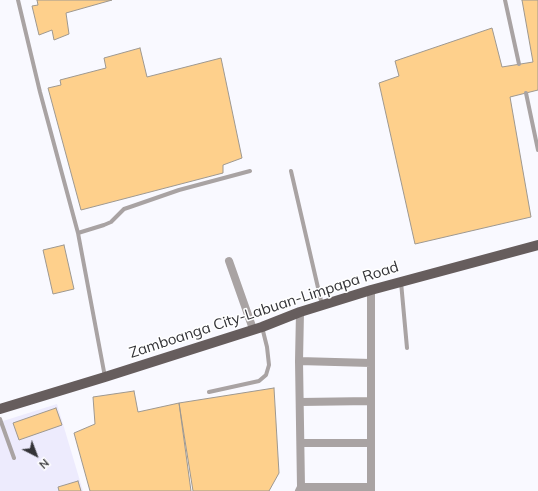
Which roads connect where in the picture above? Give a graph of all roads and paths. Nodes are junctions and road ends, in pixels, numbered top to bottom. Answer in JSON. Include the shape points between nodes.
{"nodes":[{"id":1,"x":18,"y":0,"type":"edge"},
{"id":2,"x":505,"y":0,"type":"edge"},
{"id":3,"x":519,"y":64,"type":"dead end"},
{"id":4,"x":526,"y":93,"type":"dead end"},
{"id":5,"x":538,"y":150,"type":"edge"},
{"id":6,"x":250,"y":171,"type":"dead end"},
{"id":7,"x":292,"y":171,"type":"dead end"},
{"id":8,"x":78,"y":233,"type":"junction"},
{"id":9,"x":538,"y":245,"type":"edge"},
{"id":10,"x":230,"y":261,"type":"dead end"},
{"id":11,"x":400,"y":282,"type":"junction"},
{"id":12,"x":371,"y":290,"type":"junction"},
{"id":13,"x":322,"y":306,"type":"junction"},
{"id":14,"x":300,"y":312,"type":"junction"},
{"id":15,"x":257,"y":328,"type":"junction"},
{"id":16,"x":407,"y":348,"type":"dead end"},
{"id":17,"x":299,"y":361,"type":"junction"},
{"id":18,"x":370,"y":363,"type":"junction"},
{"id":19,"x":105,"y":377,"type":"junction"},
{"id":20,"x":210,"y":392,"type":"dead end"},
{"id":21,"x":371,"y":401,"type":"junction"},
{"id":22,"x":300,"y":402,"type":"junction"},
{"id":23,"x":0,"y":409,"type":"edge"},
{"id":24,"x":0,"y":419,"type":"edge"},
{"id":25,"x":301,"y":443,"type":"junction"},
{"id":26,"x":371,"y":443,"type":"junction"},
{"id":27,"x":14,"y":458,"type":"dead end"},
{"id":28,"x":300,"y":489,"type":"edge"},
{"id":29,"x":371,"y":489,"type":"edge"}],
"edges":[{"from":1,"to":8,"type":"lane"},
{"from":2,"to":3,"type":"lane"},
{"from":4,"to":5,"type":"lane"},
{"from":6,"to":8,"type":"lane","via":[[179,190],[124,209],[104,226]]},
{"from":7,"to":13,"type":"lane"},
{"from":8,"to":19,"type":"lane"},
{"from":9,"to":11,"type":"main road","name":"Zamboanga City-Labuan-Limpapa Road"},
{"from":10,"to":15,"type":"street"},
{"from":11,"to":12,"type":"main road","name":"Zamboanga City-Labuan-Limpapa Road"},
{"from":11,"to":16,"type":"lane"},
{"from":12,"to":13,"type":"main road","name":"Zamboanga City-Labuan-Limpapa Road"},
{"from":12,"to":18,"type":"street"},
{"from":13,"to":14,"type":"main road","name":"Zamboanga City-Labuan-Limpapa Road"},
{"from":14,"to":15,"type":"main road","name":"Zamboanga City-Labuan-Limpapa Road"},
{"from":14,"to":17,"type":"street"},
{"from":15,"to":19,"type":"main road","name":"Zamboanga City-Labuan-Limpapa Road"},
{"from":15,"to":20,"type":"lane","via":[[267,347],[269,365],[266,376],[259,381]]},
{"from":17,"to":18,"type":"street"},
{"from":17,"to":22,"type":"street"},
{"from":18,"to":21,"type":"street"},
{"from":19,"to":23,"type":"main road","name":"Zamboanga City-Labuan-Limpapa Road"},
{"from":21,"to":22,"type":"street"},
{"from":21,"to":26,"type":"street"},
{"from":22,"to":25,"type":"street"},
{"from":24,"to":27,"type":"lane"},
{"from":25,"to":26,"type":"street"},
{"from":25,"to":28,"type":"street"},
{"from":26,"to":29,"type":"street"},
{"from":28,"to":29,"type":"street"}]}
